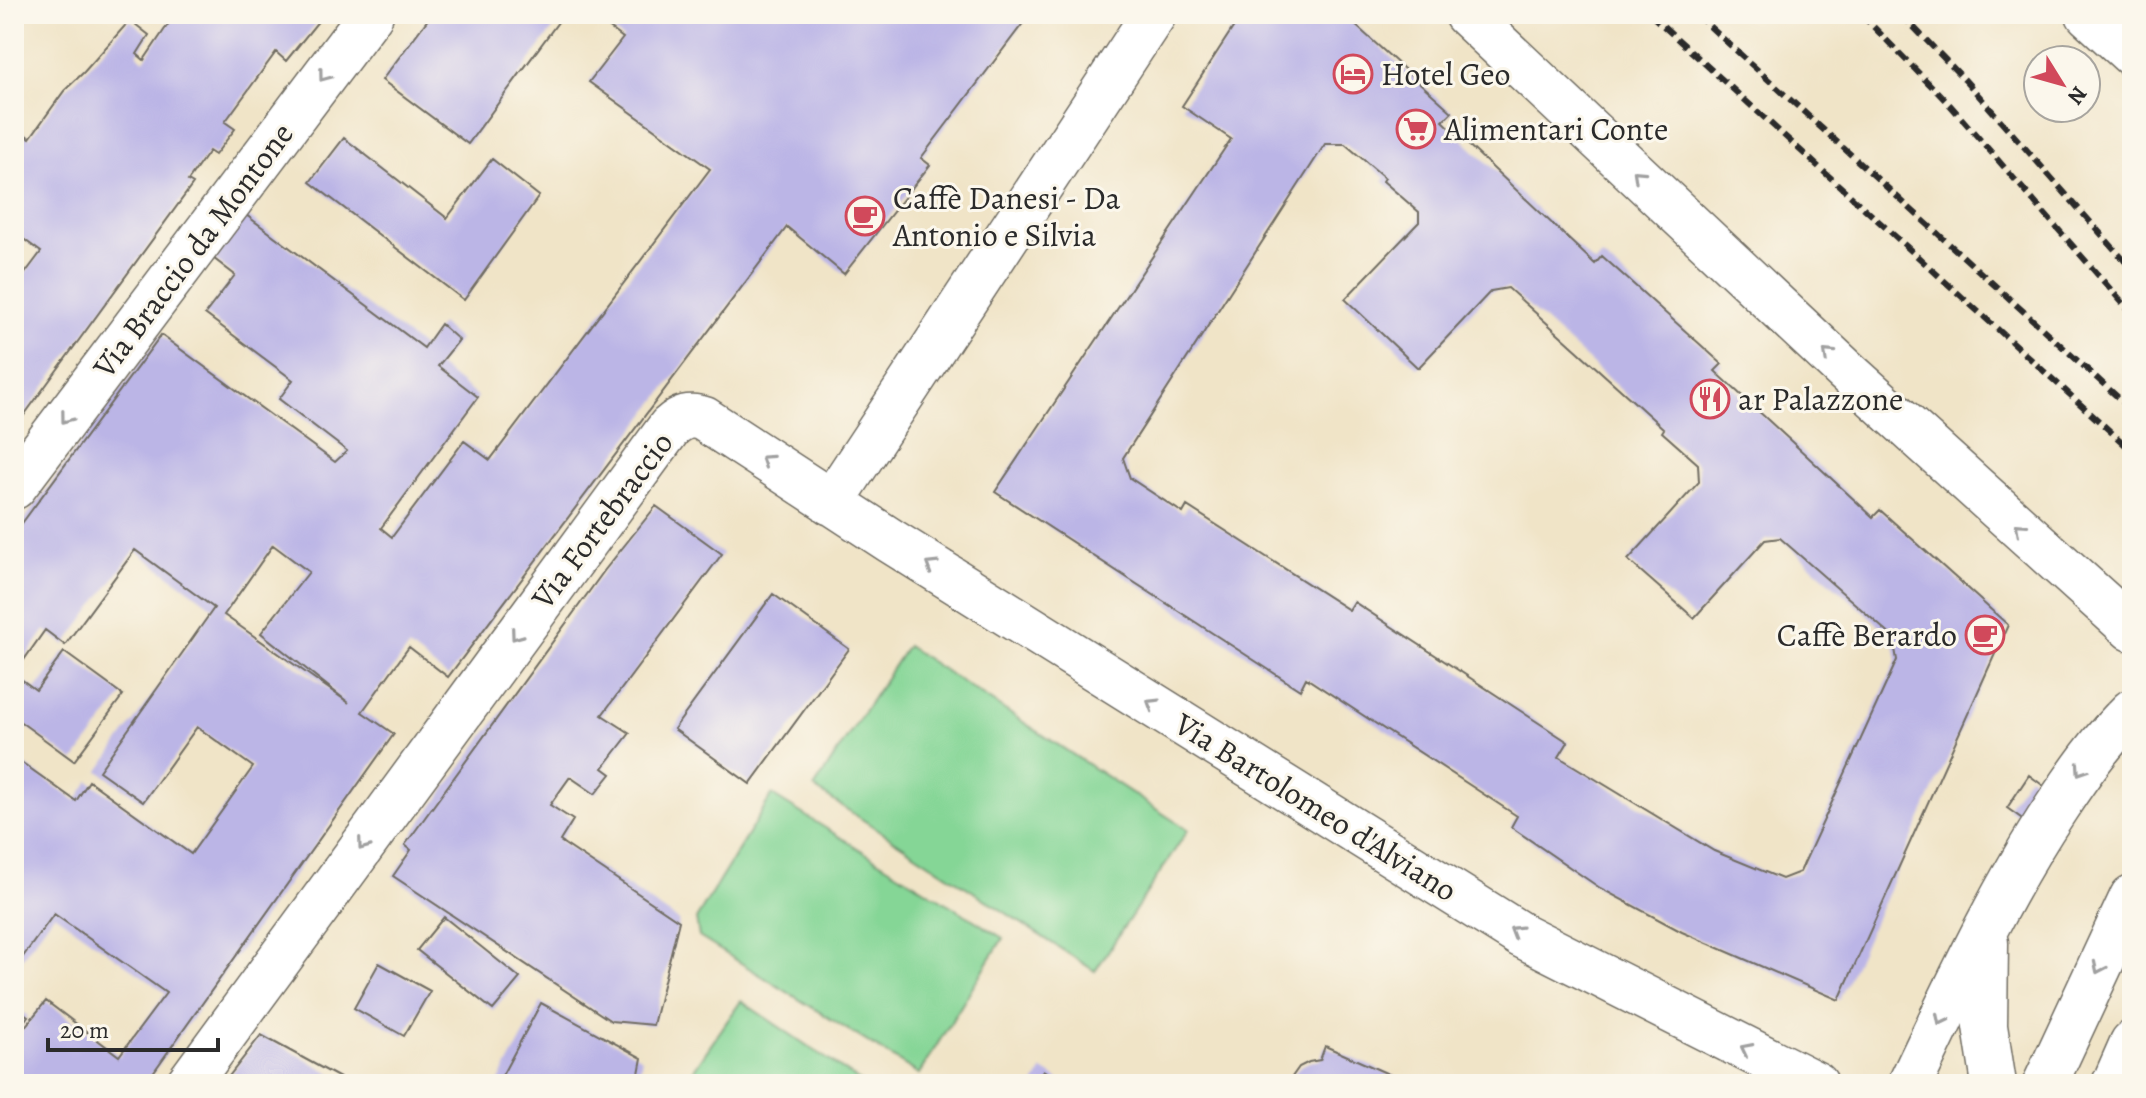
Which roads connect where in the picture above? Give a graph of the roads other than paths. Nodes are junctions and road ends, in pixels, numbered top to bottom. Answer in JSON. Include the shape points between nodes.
{"nodes":[{"id":1,"x":371,"y":14,"type":"edge"},
{"id":2,"x":1154,"y":14,"type":"edge"},
{"id":3,"x":1466,"y":14,"type":"edge"},
{"id":4,"x":2088,"y":14,"type":"edge"},
{"id":5,"x":2132,"y":54,"type":"edge"},
{"id":6,"x":14,"y":487,"type":"edge"},
{"id":7,"x":831,"y":503,"type":"junction"},
{"id":8,"x":2132,"y":629,"type":"edge"},
{"id":9,"x":2132,"y":711,"type":"edge"},
{"id":10,"x":2132,"y":897,"type":"edge"},
{"id":11,"x":1987,"y":925,"type":"junction"},
{"id":12,"x":2132,"y":1043,"type":"edge"},
{"id":13,"x":188,"y":1084,"type":"edge"},
{"id":14,"x":1816,"y":1084,"type":"edge"},
{"id":15,"x":1910,"y":1084,"type":"edge"},
{"id":16,"x":1994,"y":1084,"type":"edge"},
{"id":17,"x":2045,"y":1084,"type":"edge"},
{"id":18,"x":2114,"y":1084,"type":"edge"}],
"edges":[{"from":1,"to":6,"type":"main road","name":"Via Braccio da Montone","one_way":true},
{"from":2,"to":7,"type":"main road"},
{"from":8,"to":3,"type":"main road","one_way":true,"via":[[1845,370]]},
{"from":4,"to":5,"type":"main road"},
{"from":7,"to":13,"type":"main road","name":"Via Fortebraccio","one_way":true,"via":[[704,419],[690,415],[677,420]]},
{"from":14,"to":7,"type":"main road","name":"Via Bartolomeo d'Alviano","one_way":true,"via":[[1521,935]]},
{"from":9,"to":11,"type":"main road","one_way":true,"via":[[2093,753],[2040,830]]},
{"from":10,"to":17,"type":"main road","one_way":true},
{"from":11,"to":15,"type":"main road","one_way":true},
{"from":11,"to":16,"type":"main road","via":[[1985,1014]]},
{"from":12,"to":18,"type":"main road"}]}
